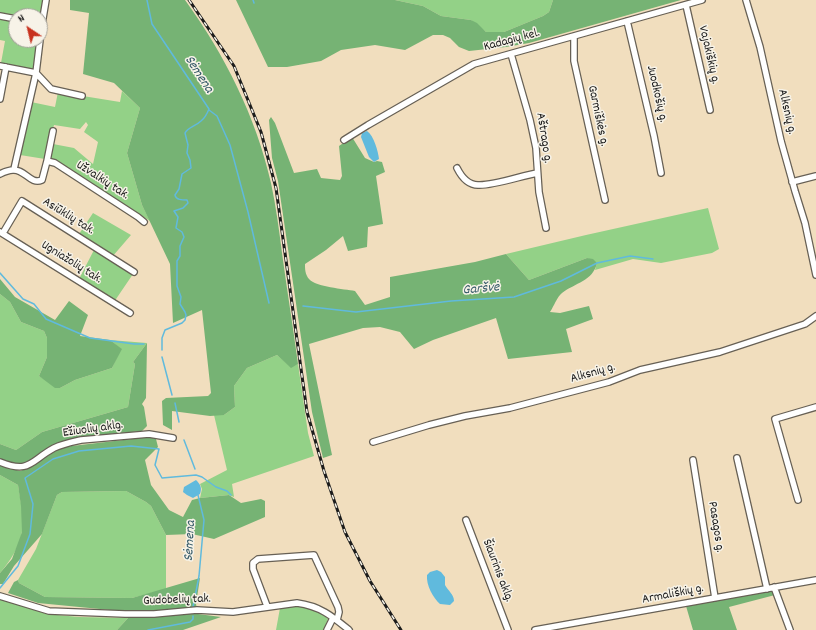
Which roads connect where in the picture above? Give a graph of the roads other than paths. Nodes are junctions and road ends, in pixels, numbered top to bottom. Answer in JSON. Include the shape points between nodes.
{"nodes":[{"id":1,"x":702,"y":0,"type":"edge"},
{"id":2,"x":746,"y":0,"type":"edge"},
{"id":3,"x":686,"y":5,"type":"junction"},
{"id":4,"x":627,"y":21,"type":"junction"},
{"id":5,"x":574,"y":36,"type":"junction"},
{"id":6,"x":39,"y":48,"type":"edge"},
{"id":7,"x":511,"y":54,"type":"junction"},
{"id":8,"x":3,"y":66,"type":"edge"},
{"id":9,"x":36,"y":73,"type":"junction"},
{"id":10,"x":82,"y":96,"type":"dead end"},
{"id":11,"x":0,"y":99,"type":"edge"},
{"id":12,"x":710,"y":110,"type":"dead end"},
{"id":13,"x":53,"y":131,"type":"dead end"},
{"id":14,"x":344,"y":140,"type":"dead end"},
{"id":15,"x":47,"y":161,"type":"junction"},
{"id":16,"x":457,"y":168,"type":"dead end"},
{"id":17,"x":14,"y":169,"type":"junction"},
{"id":18,"x":537,"y":173,"type":"junction"},
{"id":19,"x":0,"y":174,"type":"edge"},
{"id":20,"x":661,"y":174,"type":"dead end"},
{"id":21,"x":816,"y":176,"type":"edge"},
{"id":22,"x":792,"y":182,"type":"junction"},
{"id":23,"x":605,"y":200,"type":"dead end"},
{"id":24,"x":144,"y":222,"type":"dead end"},
{"id":25,"x":546,"y":228,"type":"dead end"},
{"id":26,"x":2,"y":232,"type":"edge"},
{"id":27,"x":134,"y":272,"type":"dead end"},
{"id":28,"x":816,"y":275,"type":"edge"},
{"id":29,"x":130,"y":313,"type":"dead end"},
{"id":30,"x":816,"y":316,"type":"edge"},
{"id":31,"x":816,"y":407,"type":"edge"},
{"id":32,"x":172,"y":438,"type":"dead end"},
{"id":33,"x":373,"y":442,"type":"dead end"},
{"id":34,"x":737,"y":458,"type":"dead end"},
{"id":35,"x":694,"y":460,"type":"dead end"},
{"id":36,"x":0,"y":462,"type":"edge"},
{"id":37,"x":798,"y":500,"type":"dead end"},
{"id":38,"x":466,"y":520,"type":"dead end"},
{"id":39,"x":816,"y":580,"type":"edge"},
{"id":40,"x":774,"y":587,"type":"junction"},
{"id":41,"x":767,"y":588,"type":"junction"},
{"id":42,"x":0,"y":596,"type":"edge"},
{"id":43,"x":715,"y":598,"type":"junction"},
{"id":44,"x":267,"y":606,"type":"junction"},
{"id":45,"x":335,"y":619,"type":"junction"},
{"id":46,"x":554,"y":629,"type":"edge"},
{"id":47,"x":327,"y":630,"type":"edge"},
{"id":48,"x":349,"y":630,"type":"edge"},
{"id":49,"x":508,"y":630,"type":"edge"},
{"id":50,"x":534,"y":630,"type":"edge"},
{"id":51,"x":790,"y":630,"type":"edge"}],
"edges":[{"from":1,"to":3,"type":"street","name":"Kadagių kel."},
{"from":2,"to":22,"type":"street","name":"Alksnių g.","via":[[760,47]]},
{"from":3,"to":4,"type":"street","name":"Kadagių kel."},
{"from":3,"to":12,"type":"street","name":"Vajakiškių g."},
{"from":4,"to":5,"type":"street","name":"Kadagių kel."},
{"from":4,"to":20,"type":"street","name":"Juodkošių g."},
{"from":5,"to":7,"type":"street","name":"Kadagių kel."},
{"from":5,"to":23,"type":"street","name":"Garmiškės g.","via":[[574,61]]},
{"from":6,"to":9,"type":"street"},
{"from":7,"to":14,"type":"street","name":"Kadagių kel.","via":[[468,67]]},
{"from":7,"to":18,"type":"street","name":"Aštrago g.","via":[[530,120],[536,148]]},
{"from":8,"to":9,"type":"street"},
{"from":8,"to":11,"type":"street"},
{"from":9,"to":10,"type":"street","via":[[51,89]]},
{"from":9,"to":17,"type":"street"},
{"from":13,"to":15,"type":"street"},
{"from":15,"to":17,"type":"street","via":[[42,180],[38,182]]},
{"from":15,"to":24,"type":"street","name":"Užvalkių tak.","via":[[55,163]]},
{"from":16,"to":18,"type":"street","via":[[462,177],[477,186]]},
{"from":17,"to":19,"type":"street"},
{"from":18,"to":25,"type":"street","name":"Aštrago g."},
{"from":21,"to":22,"type":"street"},
{"from":22,"to":28,"type":"street","name":"Alksnių g.","via":[[806,223]]},
{"from":26,"to":27,"type":"street","name":"Asiūklių tak.","via":[[22,201]]},
{"from":26,"to":29,"type":"street","name":"Ugniažolių tak."},
{"from":30,"to":33,"type":"street","name":"Alksnių g.","via":[[804,324],[720,352],[640,370],[609,382],[510,408],[429,425]]},
{"from":31,"to":37,"type":"street","via":[[775,419]]},
{"from":32,"to":36,"type":"street","name":"Ežiuolių aklg.","via":[[149,434],[81,440],[55,448],[22,468]]},
{"from":34,"to":41,"type":"street"},
{"from":35,"to":43,"type":"street","name":"Pasagos g."},
{"from":38,"to":49,"type":"street","name":"Šiaurinis aklg."},
{"from":39,"to":40,"type":"street","name":"Armališkių g."},
{"from":40,"to":41,"type":"street","name":"Armališkių g."},
{"from":40,"to":51,"type":"street"},
{"from":41,"to":43,"type":"street","name":"Armališkių g."},
{"from":42,"to":44,"type":"street","name":"Gudobelių tak.","via":[[49,611],[154,614],[197,610],[233,612]]},
{"from":43,"to":46,"type":"street","name":"Armališkių g."},
{"from":44,"to":45,"type":"street","name":"Gudobelių tak.","via":[[306,604],[327,612]]},
{"from":44,"to":45,"type":"street","via":[[253,563],[258,560],[314,555],[338,607],[339,612]]},
{"from":45,"to":47,"type":"street"},
{"from":45,"to":48,"type":"street","name":"Gudobelių tak."},
{"from":46,"to":50,"type":"street","name":"Armališkių g."}]}
